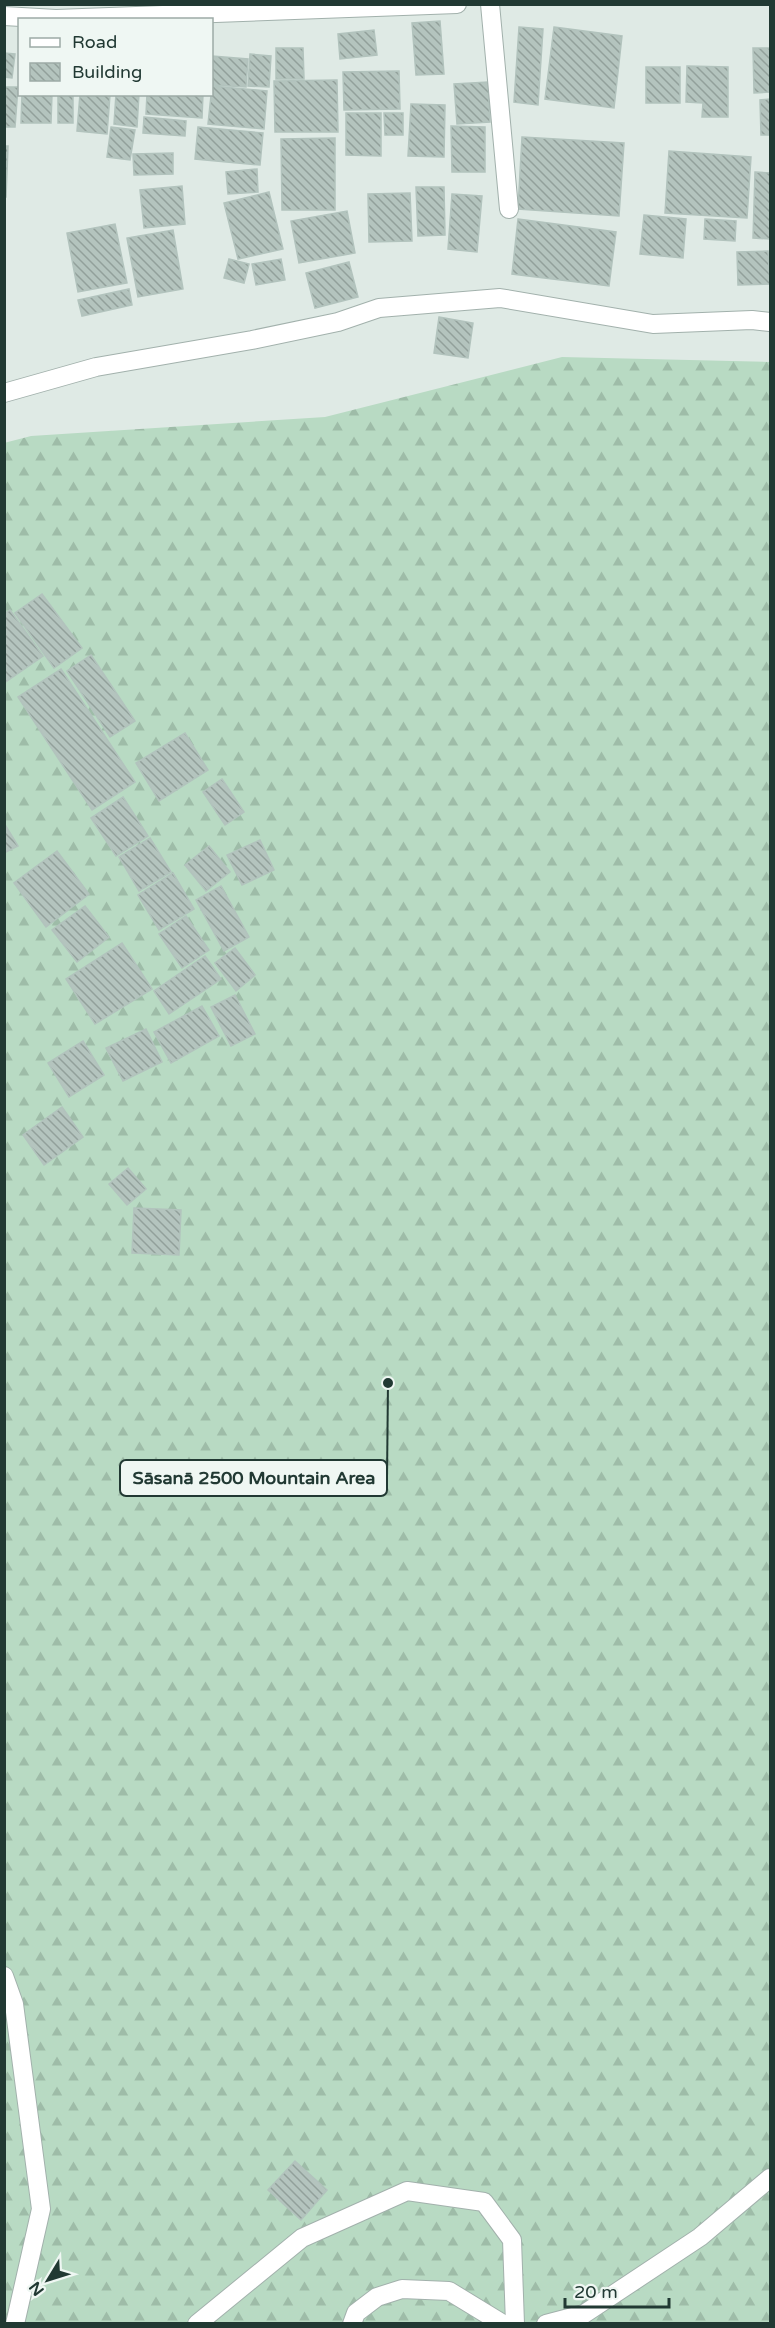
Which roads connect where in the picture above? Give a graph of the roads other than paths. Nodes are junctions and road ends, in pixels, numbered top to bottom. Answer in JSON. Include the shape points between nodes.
{"nodes":[{"id":1,"x":457,"y":4,"type":"edge"},
{"id":2,"x":490,"y":4,"type":"edge"},
{"id":3,"x":4,"y":16,"type":"edge"},
{"id":4,"x":47,"y":18,"type":"edge"},
{"id":5,"x":94,"y":18,"type":"edge"},
{"id":6,"x":509,"y":209,"type":"dead end"},
{"id":7,"x":771,"y":322,"type":"edge"},
{"id":8,"x":4,"y":393,"type":"edge"},
{"id":9,"x":4,"y":1976,"type":"edge"},
{"id":10,"x":771,"y":2178,"type":"edge"},
{"id":11,"x":15,"y":2324,"type":"edge"},
{"id":12,"x":197,"y":2324,"type":"edge"},
{"id":13,"x":352,"y":2324,"type":"edge"},
{"id":14,"x":502,"y":2324,"type":"edge"},
{"id":15,"x":515,"y":2324,"type":"edge"},
{"id":16,"x":546,"y":2324,"type":"edge"}],
"edges":[{"from":1,"to":5,"type":"street"},
{"from":2,"to":6,"type":"street"},
{"from":3,"to":4,"type":"street"},
{"from":7,"to":8,"type":"street","via":[[653,324],[500,298],[380,308],[295,331],[96,367]]},
{"from":9,"to":11,"type":"street","via":[[14,2004],[41,2209]]},
{"from":10,"to":16,"type":"street","via":[[700,2237],[584,2314]]},
{"from":12,"to":15,"type":"street","via":[[302,2238],[407,2191],[484,2202],[512,2240]]},
{"from":13,"to":14,"type":"street","via":[[356,2313],[376,2297],[402,2289],[449,2291]]}]}
